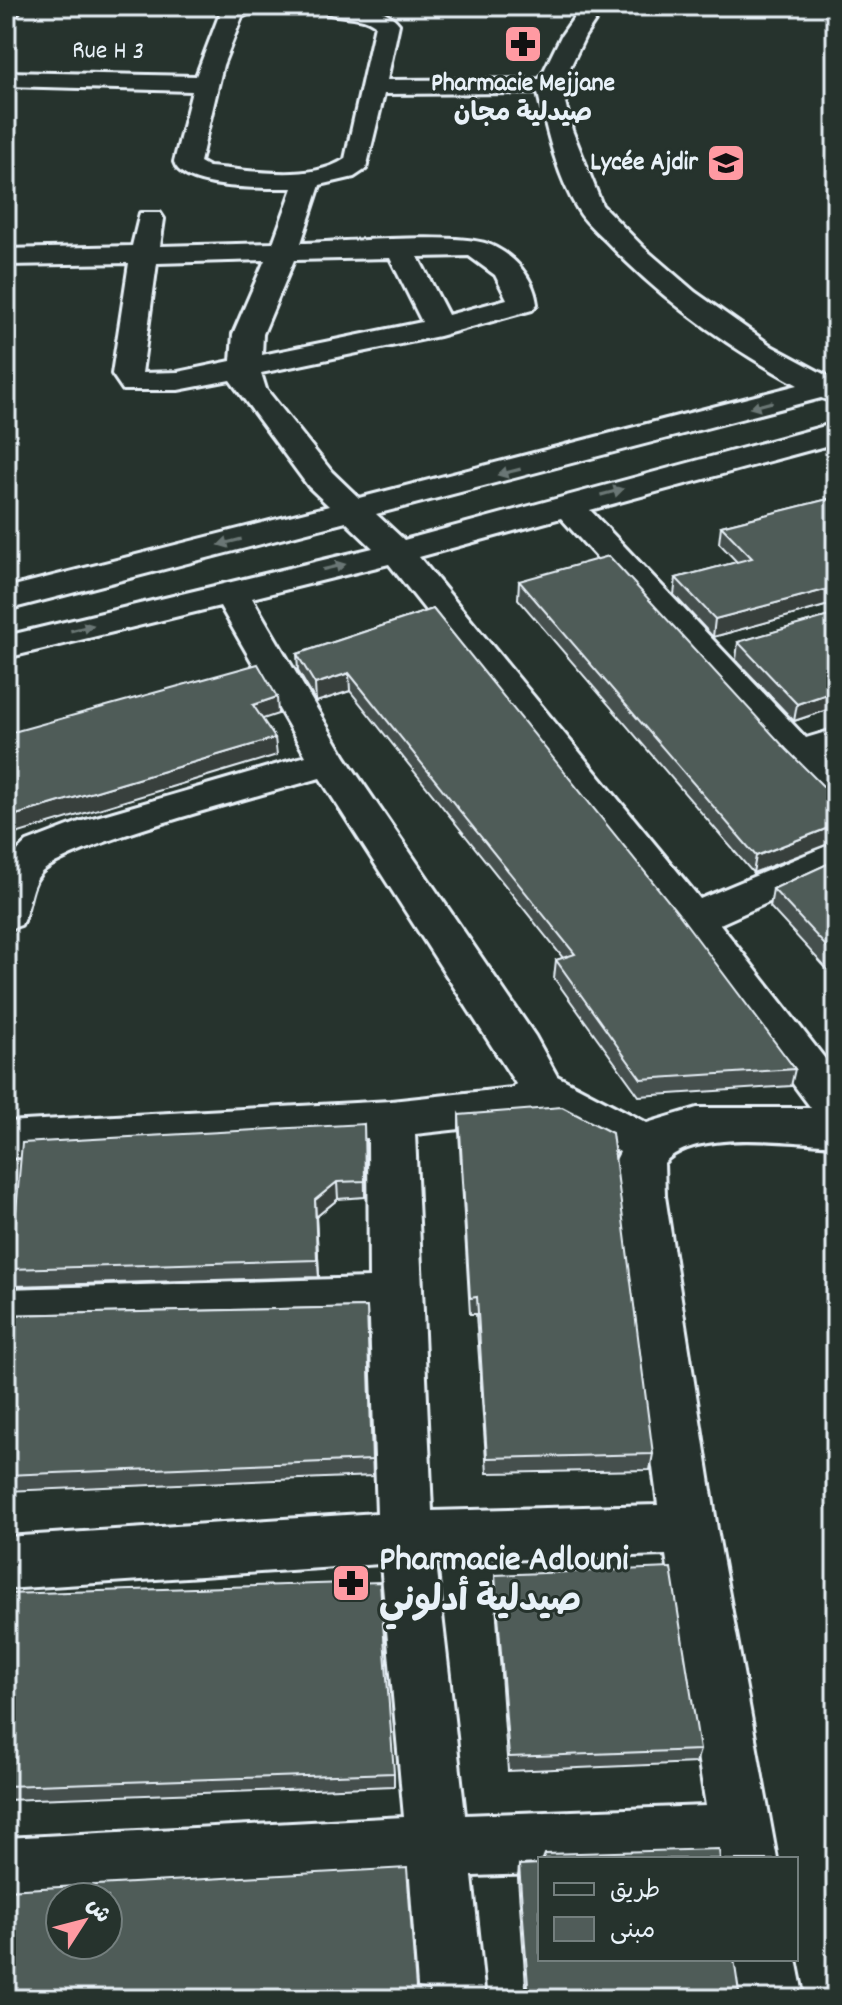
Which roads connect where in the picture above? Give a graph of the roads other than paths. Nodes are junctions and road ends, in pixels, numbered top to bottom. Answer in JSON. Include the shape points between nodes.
{"nodes":[{"id":1,"x":12,"y":6,"type":"edge"},
{"id":2,"x":251,"y":6,"type":"edge"},
{"id":3,"x":326,"y":6,"type":"edge"},
{"id":4,"x":344,"y":6,"type":"edge"},
{"id":5,"x":594,"y":6,"type":"edge"},
{"id":6,"x":6,"y":13,"type":"edge"},
{"id":7,"x":6,"y":79,"type":"edge"},
{"id":8,"x":208,"y":84,"type":"junction"},
{"id":9,"x":549,"y":86,"type":"junction"},
{"id":10,"x":373,"y":87,"type":"junction"},
{"id":11,"x":309,"y":179,"type":"junction"},
{"id":12,"x":150,"y":219,"type":"dead end"},
{"id":13,"x":400,"y":250,"type":"junction"},
{"id":14,"x":281,"y":253,"type":"junction"},
{"id":15,"x":6,"y":257,"type":"edge"},
{"id":16,"x":146,"y":257,"type":"junction"},
{"id":17,"x":439,"y":327,"type":"junction"},
{"id":18,"x":245,"y":365,"type":"junction"},
{"id":19,"x":832,"y":389,"type":"edge"},
{"id":20,"x":836,"y":433,"type":"edge"},
{"id":21,"x":567,"y":504,"type":"junction"},
{"id":22,"x":355,"y":511,"type":"junction"},
{"id":23,"x":397,"y":552,"type":"junction"},
{"id":24,"x":231,"y":591,"type":"junction"},
{"id":25,"x":6,"y":599,"type":"edge"},
{"id":26,"x":745,"y":642,"type":"edge"},
{"id":27,"x":6,"y":647,"type":"edge"},
{"id":28,"x":707,"y":653,"type":"junction"},
{"id":29,"x":836,"y":741,"type":"edge"},
{"id":30,"x":798,"y":754,"type":"junction"},
{"id":31,"x":329,"y":762,"type":"junction"},
{"id":32,"x":836,"y":792,"type":"edge"},
{"id":33,"x":836,"y":856,"type":"edge"},
{"id":34,"x":6,"y":915,"type":"edge"},
{"id":35,"x":693,"y":919,"type":"junction"},
{"id":36,"x":541,"y":1088,"type":"junction"},
{"id":37,"x":836,"y":1107,"type":"edge"},
{"id":38,"x":391,"y":1119,"type":"junction"},
{"id":39,"x":836,"y":1127,"type":"edge"},
{"id":40,"x":6,"y":1140,"type":"edge"},
{"id":41,"x":649,"y":1146,"type":"junction"},
{"id":42,"x":392,"y":1298,"type":"junction"},
{"id":43,"x":6,"y":1310,"type":"edge"},
{"id":44,"x":689,"y":1529,"type":"junction"},
{"id":45,"x":407,"y":1537,"type":"junction"},
{"id":46,"x":6,"y":1563,"type":"edge"},
{"id":47,"x":441,"y":1848,"type":"junction"},
{"id":48,"x":744,"y":1848,"type":"edge"},
{"id":49,"x":6,"y":1869,"type":"edge"},
{"id":50,"x":764,"y":1961,"type":"edge"},
{"id":51,"x":452,"y":1999,"type":"edge"},
{"id":52,"x":771,"y":1999,"type":"edge"}],
"edges":[{"from":1,"to":6,"type":"street"},
{"from":2,"to":8,"type":"street","via":[[232,13]]},
{"from":3,"to":4,"type":"street"},
{"from":4,"to":10,"type":"street","via":[[374,13],[387,24]]},
{"from":5,"to":9,"type":"street"},
{"from":7,"to":8,"type":"street","name":"Rue H 3"},
{"from":8,"to":11,"type":"street","via":[[188,153],[189,168],[204,175]]},
{"from":9,"to":10,"type":"street"},
{"from":9,"to":19,"type":"street","via":[[559,130],[590,208],[685,298],[762,353]]},
{"from":10,"to":11,"type":"street","via":[[357,163],[342,173]]},
{"from":11,"to":14,"type":"street"},
{"from":12,"to":16,"type":"street"},
{"from":13,"to":14,"type":"street"},
{"from":13,"to":17,"type":"street"},
{"from":13,"to":17,"type":"street","via":[[484,251],[494,256],[522,293],[517,307]]},
{"from":14,"to":16,"type":"street"},
{"from":14,"to":18,"type":"street","via":[[248,334]]},
{"from":15,"to":16,"type":"street"},
{"from":16,"to":18,"type":"street","via":[[129,347],[129,380],[160,383]]},
{"from":17,"to":18,"type":"street"},
{"from":18,"to":22,"type":"street","via":[[245,380],[276,427]]},
{"from":19,"to":22,"type":"street","one_way":true},
{"from":21,"to":20,"type":"street","one_way":true},
{"from":21,"to":23,"type":"street"},
{"from":21,"to":28,"type":"street"},
{"from":22,"to":23,"type":"street"},
{"from":22,"to":25,"type":"street","one_way":true},
{"from":24,"to":23,"type":"street","one_way":true},
{"from":23,"to":35,"type":"street"},
{"from":27,"to":24,"type":"street","one_way":true},
{"from":24,"to":31,"type":"street"},
{"from":26,"to":28,"type":"street"},
{"from":28,"to":30,"type":"street"},
{"from":29,"to":30,"type":"street"},
{"from":30,"to":32,"type":"street"},
{"from":31,"to":34,"type":"street","via":[[41,852],[13,883]]},
{"from":31,"to":36,"type":"street"},
{"from":33,"to":35,"type":"street"},
{"from":35,"to":37,"type":"street"},
{"from":36,"to":38,"type":"street","via":[[514,1105]]},
{"from":36,"to":41,"type":"street"},
{"from":38,"to":40,"type":"street"},
{"from":38,"to":42,"type":"street"},
{"from":39,"to":41,"type":"street","via":[[709,1126],[681,1129]]},
{"from":41,"to":44,"type":"street","via":[[640,1160],[641,1196]]},
{"from":42,"to":43,"type":"street"},
{"from":42,"to":45,"type":"street"},
{"from":44,"to":45,"type":"street"},
{"from":44,"to":48,"type":"street"},
{"from":45,"to":46,"type":"street"},
{"from":45,"to":47,"type":"street"},
{"from":47,"to":48,"type":"street"},
{"from":47,"to":49,"type":"street"},
{"from":47,"to":51,"type":"street"},
{"from":50,"to":52,"type":"street"}]}
